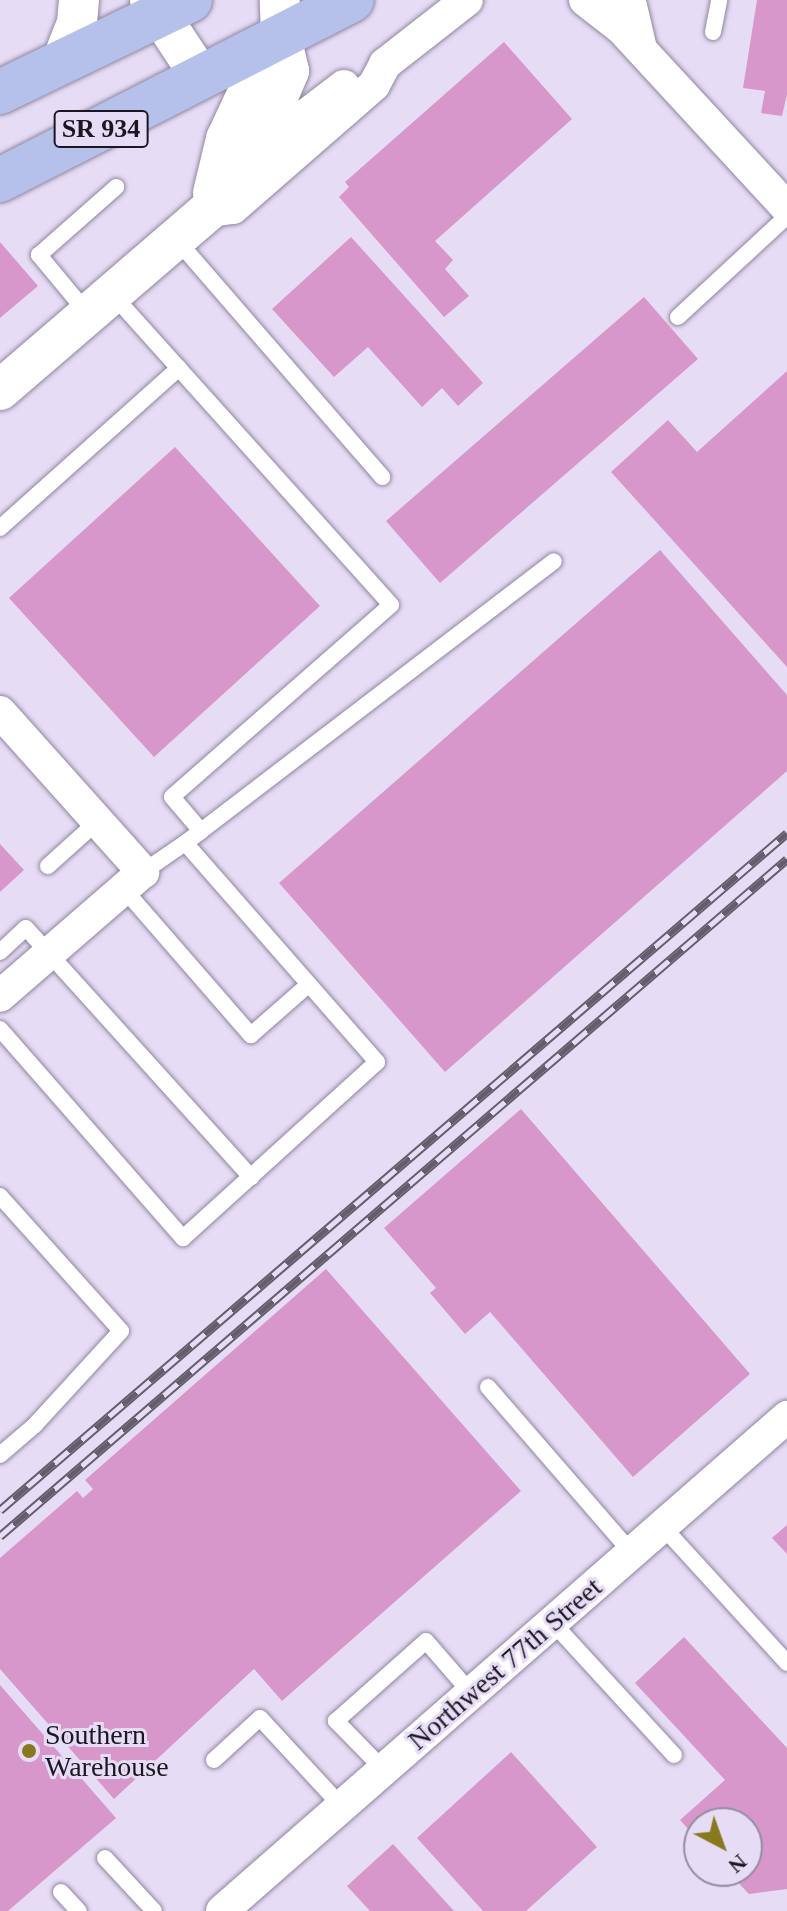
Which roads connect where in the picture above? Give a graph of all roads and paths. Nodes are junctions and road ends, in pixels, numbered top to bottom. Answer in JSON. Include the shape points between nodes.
{"nodes":[{"id":1,"x":79,"y":0,"type":"edge"},
{"id":2,"x":352,"y":0,"type":"edge"},
{"id":3,"x":467,"y":0,"type":"edge"},
{"id":4,"x":585,"y":0,"type":"edge"},
{"id":5,"x":719,"y":0,"type":"edge"},
{"id":6,"x":631,"y":2,"type":"edge"},
{"id":7,"x":167,"y":5,"type":"edge"},
{"id":8,"x":281,"y":18,"type":"edge"},
{"id":9,"x":713,"y":32,"type":"dead end"},
{"id":10,"x":641,"y":49,"type":"junction"},
{"id":11,"x":62,"y":61,"type":"junction"},
{"id":12,"x":385,"y":64,"type":"junction"},
{"id":13,"x":201,"y":77,"type":"junction"},
{"id":14,"x":0,"y":92,"type":"edge"},
{"id":15,"x":247,"y":160,"type":"junction"},
{"id":16,"x":0,"y":180,"type":"edge"},
{"id":17,"x":116,"y":187,"type":"dead end"},
{"id":18,"x":212,"y":197,"type":"junction"},
{"id":19,"x":787,"y":208,"type":"edge"},
{"id":20,"x":787,"y":216,"type":"edge"},
{"id":21,"x":176,"y":239,"type":"junction"},
{"id":22,"x":100,"y":304,"type":"junction"},
{"id":23,"x":678,"y":317,"type":"dead end"},
{"id":24,"x":179,"y":368,"type":"junction"},
{"id":25,"x":0,"y":390,"type":"edge"},
{"id":26,"x":382,"y":477,"type":"dead end"},
{"id":27,"x":0,"y":528,"type":"edge"},
{"id":28,"x":554,"y":561,"type":"dead end"},
{"id":29,"x":0,"y":712,"type":"edge"},
{"id":30,"x":98,"y":821,"type":"junction"},
{"id":31,"x":201,"y":831,"type":"junction"},
{"id":32,"x":185,"y":843,"type":"junction"},
{"id":33,"x":48,"y":866,"type":"dead end"},
{"id":34,"x":133,"y":880,"type":"junction"},
{"id":35,"x":0,"y":952,"type":"edge"},
{"id":36,"x":49,"y":953,"type":"junction"},
{"id":37,"x":309,"y":984,"type":"junction"},
{"id":38,"x":0,"y":996,"type":"edge"},
{"id":39,"x":0,"y":1029,"type":"edge"},
{"id":40,"x":251,"y":1177,"type":"junction"},
{"id":41,"x":0,"y":1196,"type":"edge"},
{"id":42,"x":488,"y":1387,"type":"dead end"},
{"id":43,"x":787,"y":1417,"type":"edge"},
{"id":44,"x":0,"y":1455,"type":"edge"},
{"id":45,"x":663,"y":1527,"type":"junction"},
{"id":46,"x":632,"y":1553,"type":"junction"},
{"id":47,"x":553,"y":1623,"type":"junction"},
{"id":48,"x":787,"y":1663,"type":"edge"},
{"id":49,"x":471,"y":1693,"type":"junction"},
{"id":50,"x":674,"y":1755,"type":"dead end"},
{"id":51,"x":214,"y":1760,"type":"dead end"},
{"id":52,"x":384,"y":1770,"type":"junction"},
{"id":53,"x":342,"y":1807,"type":"junction"},
{"id":54,"x":105,"y":1858,"type":"dead end"},
{"id":55,"x":61,"y":1892,"type":"dead end"},
{"id":56,"x":79,"y":1911,"type":"edge"},
{"id":57,"x":154,"y":1911,"type":"edge"},
{"id":58,"x":222,"y":1911,"type":"edge"}],
"edges":[{"from":1,"to":11,"type":"street","via":[[77,23]]},
{"from":2,"to":8,"type":"main road","number":"SR 934"},
{"from":3,"to":12,"type":"street"},
{"from":4,"to":10,"type":"street"},
{"from":5,"to":9,"type":"lane"},
{"from":6,"to":10,"type":"street"},
{"from":7,"to":11,"type":"main road","number":"SR 934"},
{"from":7,"to":13,"type":"street"},
{"from":8,"to":13,"type":"main road","number":"SR 934"},
{"from":8,"to":15,"type":"street","via":[[289,71]]},
{"from":8,"to":18,"type":"street","via":[[226,139]]},
{"from":10,"to":19,"type":"street"},
{"from":11,"to":14,"type":"main road","number":"SR 934"},
{"from":12,"to":15,"type":"street","via":[[366,70]]},
{"from":12,"to":18,"type":"street","via":[[374,85],[233,208]]},
{"from":13,"to":16,"type":"main road","number":"SR 934"},
{"from":15,"to":18,"type":"street"},
{"from":17,"to":22,"type":"lane","via":[[39,255]]},
{"from":18,"to":21,"type":"street"},
{"from":20,"to":23,"type":"lane"},
{"from":21,"to":22,"type":"street"},
{"from":21,"to":26,"type":"lane"},
{"from":22,"to":24,"type":"lane"},
{"from":22,"to":25,"type":"street"},
{"from":24,"to":27,"type":"lane"},
{"from":24,"to":31,"type":"lane","via":[[391,605],[172,797]]},
{"from":28,"to":31,"type":"lane"},
{"from":29,"to":30,"type":"street"},
{"from":30,"to":33,"type":"lane"},
{"from":30,"to":34,"type":"street"},
{"from":31,"to":32,"type":"lane"},
{"from":32,"to":34,"type":"lane"},
{"from":32,"to":37,"type":"lane"},
{"from":34,"to":36,"type":"street"},
{"from":34,"to":37,"type":"lane","via":[[251,1035]]},
{"from":35,"to":36,"type":"lane","via":[[26,928]]},
{"from":36,"to":38,"type":"street"},
{"from":36,"to":40,"type":"lane"},
{"from":37,"to":40,"type":"lane","via":[[377,1062]]},
{"from":39,"to":40,"type":"lane","via":[[183,1238]]},
{"from":41,"to":44,"type":"lane","via":[[121,1331],[35,1425]]},
{"from":42,"to":46,"type":"lane"},
{"from":43,"to":45,"type":"street","name":"Northwest 77th Street"},
{"from":45,"to":46,"type":"street","name":"Northwest 77th Street"},
{"from":45,"to":48,"type":"lane"},
{"from":46,"to":47,"type":"street","name":"Northwest 77th Street"},
{"from":47,"to":49,"type":"street","name":"Northwest 77th Street"},
{"from":47,"to":50,"type":"lane"},
{"from":49,"to":52,"type":"street","name":"Northwest 77th Street"},
{"from":49,"to":52,"type":"lane","via":[[426,1641],[336,1721]]},
{"from":51,"to":53,"type":"lane","via":[[260,1718]]},
{"from":52,"to":53,"type":"street","name":"Northwest 77th Street"},
{"from":53,"to":58,"type":"street","name":"Northwest 77th Street"},
{"from":54,"to":57,"type":"lane"},
{"from":55,"to":56,"type":"lane"}]}
